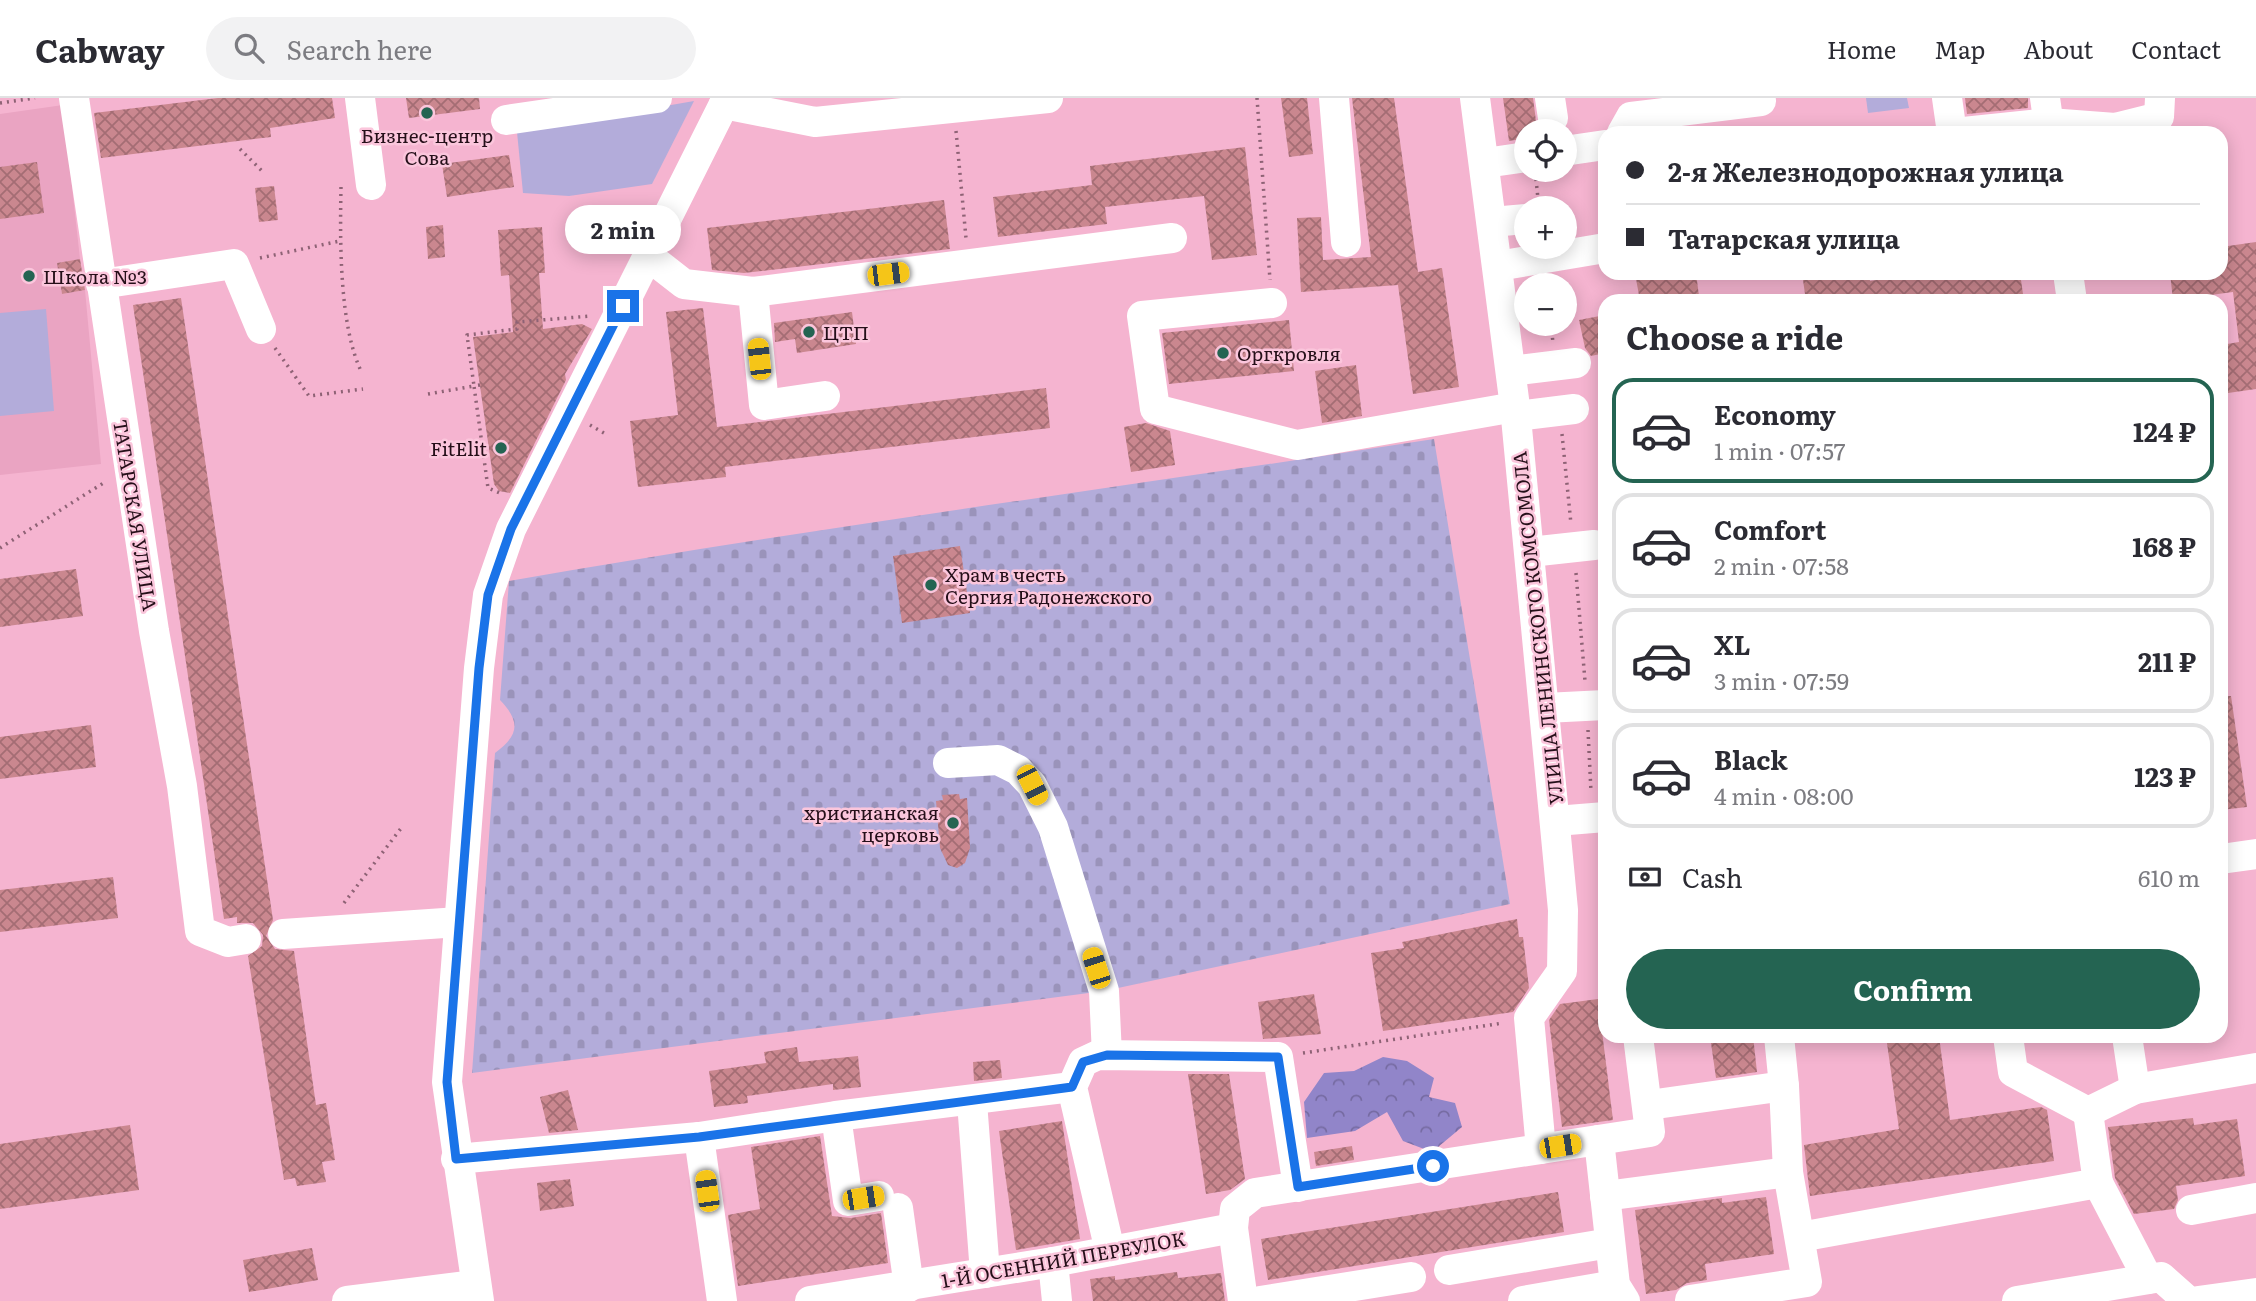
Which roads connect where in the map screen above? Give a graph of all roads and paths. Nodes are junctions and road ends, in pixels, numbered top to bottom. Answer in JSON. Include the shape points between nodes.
{"nodes":[{"id":1,"x":34,"y":98,"type":"edge"},
{"id":2,"x":74,"y":98,"type":"edge"},
{"id":3,"x":360,"y":98,"type":"edge"},
{"id":4,"x":657,"y":98,"type":"edge"},
{"id":5,"x":1048,"y":98,"type":"edge"},
{"id":6,"x":1257,"y":98,"type":"edge"},
{"id":7,"x":1334,"y":98,"type":"edge"},
{"id":8,"x":1475,"y":98,"type":"edge"},
{"id":9,"x":1947,"y":98,"type":"edge"},
{"id":10,"x":2160,"y":98,"type":"edge"},
{"id":11,"x":725,"y":101,"type":"edge"},
{"id":12,"x":1761,"y":101,"type":"dead end"},
{"id":13,"x":0,"y":103,"type":"edge"},
{"id":14,"x":953,"y":108,"type":"junction"},
{"id":15,"x":2048,"y":118,"type":"edge"},
{"id":16,"x":506,"y":120,"type":"dead end"},
{"id":17,"x":1626,"y":126,"type":"edge"},
{"id":18,"x":1952,"y":126,"type":"edge"},
{"id":19,"x":1997,"y":126,"type":"edge"},
{"id":20,"x":2102,"y":126,"type":"edge"},
{"id":21,"x":2123,"y":126,"type":"edge"},
{"id":22,"x":1598,"y":146,"type":"edge"},
{"id":23,"x":240,"y":149,"type":"dead end"},
{"id":24,"x":1577,"y":149,"type":"edge"},
{"id":25,"x":1514,"y":159,"type":"edge"},
{"id":26,"x":1485,"y":163,"type":"junction"},
{"id":27,"x":264,"y":173,"type":"dead end"},
{"id":28,"x":371,"y":185,"type":"dead end"},
{"id":29,"x":341,"y":187,"type":"dead end"},
{"id":30,"x":1514,"y":220,"type":"edge"},
{"id":31,"x":1492,"y":222,"type":"junction"},
{"id":32,"x":1172,"y":238,"type":"dead end"},
{"id":33,"x":340,"y":241,"type":"junction"},
{"id":34,"x":1346,"y":242,"type":"dead end"},
{"id":35,"x":1598,"y":249,"type":"edge"},
{"id":36,"x":648,"y":256,"type":"junction"},
{"id":37,"x":234,"y":264,"type":"junction"},
{"id":38,"x":969,"y":264,"type":"junction"},
{"id":39,"x":1498,"y":266,"type":"junction"},
{"id":40,"x":101,"y":284,"type":"junction"},
{"id":41,"x":752,"y":292,"type":"junction"},
{"id":42,"x":1272,"y":303,"type":"joint"},
{"id":43,"x":600,"y":316,"type":"dead end"},
{"id":44,"x":261,"y":329,"type":"joint"},
{"id":45,"x":1556,"y":336,"type":"edge"},
{"id":46,"x":1566,"y":364,"type":"joint"},
{"id":47,"x":1511,"y":371,"type":"junction"},
{"id":48,"x":362,"y":373,"type":"dead end"},
{"id":49,"x":480,"y":385,"type":"dead end"},
{"id":50,"x":474,"y":386,"type":"junction"},
{"id":51,"x":363,"y":389,"type":"dead end"},
{"id":52,"x":428,"y":394,"type":"dead end"},
{"id":53,"x":825,"y":396,"type":"dead end"},
{"id":54,"x":1516,"y":411,"type":"junction"},
{"id":55,"x":1567,"y":411,"type":"joint"},
{"id":56,"x":582,"y":421,"type":"dead end"},
{"id":57,"x":604,"y":433,"type":"dead end"},
{"id":58,"x":129,"y":467,"type":"junction"},
{"id":59,"x":510,"y":499,"type":"dead end"},
{"id":60,"x":1584,"y":546,"type":"junction"},
{"id":61,"x":0,"y":548,"type":"edge"},
{"id":62,"x":1530,"y":552,"type":"junction"},
{"id":63,"x":1596,"y":705,"type":"edge"},
{"id":64,"x":1545,"y":708,"type":"junction"},
{"id":65,"x":948,"y":763,"type":"dead end"},
{"id":66,"x":1598,"y":780,"type":"edge"},
{"id":67,"x":1598,"y":818,"type":"edge"},
{"id":68,"x":1556,"y":821,"type":"junction"},
{"id":69,"x":402,"y":827,"type":"dead end"},
{"id":70,"x":2256,"y":854,"type":"edge"},
{"id":71,"x":2228,"y":858,"type":"edge"},
{"id":72,"x":459,"y":922,"type":"junction"},
{"id":73,"x":323,"y":931,"type":"junction"},
{"id":74,"x":283,"y":934,"type":"dead end"},
{"id":75,"x":246,"y":939,"type":"dead end"},
{"id":76,"x":1529,"y":1018,"type":"junction"},
{"id":77,"x":1639,"y":1043,"type":"edge"},
{"id":78,"x":1780,"y":1043,"type":"edge"},
{"id":79,"x":2009,"y":1043,"type":"edge"},
{"id":80,"x":2128,"y":1043,"type":"edge"},
{"id":81,"x":1107,"y":1055,"type":"junction"},
{"id":82,"x":1278,"y":1057,"type":"junction"},
{"id":83,"x":2256,"y":1069,"type":"edge"},
{"id":84,"x":1784,"y":1086,"type":"junction"},
{"id":85,"x":1072,"y":1087,"type":"junction"},
{"id":86,"x":2135,"y":1089,"type":"junction"},
{"id":87,"x":972,"y":1102,"type":"junction"},
{"id":88,"x":1649,"y":1105,"type":"junction"},
{"id":89,"x":2088,"y":1112,"type":"junction"},
{"id":90,"x":836,"y":1116,"type":"junction"},
{"id":91,"x":699,"y":1137,"type":"junction"},
{"id":92,"x":1599,"y":1140,"type":"junction"},
{"id":93,"x":1541,"y":1149,"type":"junction"},
{"id":94,"x":456,"y":1159,"type":"junction"},
{"id":95,"x":1788,"y":1172,"type":"junction"},
{"id":96,"x":2098,"y":1183,"type":"junction"},
{"id":97,"x":1298,"y":1187,"type":"junction"},
{"id":98,"x":1605,"y":1196,"type":"junction"},
{"id":99,"x":2256,"y":1198,"type":"edge"},
{"id":100,"x":2192,"y":1210,"type":"dead end"},
{"id":101,"x":1233,"y":1228,"type":"junction"},
{"id":102,"x":1800,"y":1237,"type":"junction"},
{"id":103,"x":1610,"y":1244,"type":"junction"},
{"id":104,"x":1110,"y":1251,"type":"junction"},
{"id":105,"x":1053,"y":1262,"type":"junction"},
{"id":106,"x":1448,"y":1270,"type":"dead end"},
{"id":107,"x":985,"y":1273,"type":"junction"},
{"id":108,"x":1411,"y":1277,"type":"dead end"},
{"id":109,"x":2155,"y":1278,"type":"junction"},
{"id":110,"x":909,"y":1287,"type":"junction"},
{"id":111,"x":477,"y":1293,"type":"edge"},
{"id":112,"x":1620,"y":1293,"type":"edge"},
{"id":113,"x":2256,"y":1293,"type":"edge"},
{"id":114,"x":1690,"y":1300,"type":"edge"},
{"id":115,"x":347,"y":1301,"type":"edge"},
{"id":116,"x":722,"y":1301,"type":"edge"},
{"id":117,"x":810,"y":1301,"type":"edge"},
{"id":118,"x":1057,"y":1301,"type":"edge"},
{"id":119,"x":1243,"y":1301,"type":"edge"},
{"id":120,"x":1261,"y":1301,"type":"edge"},
{"id":121,"x":1523,"y":1301,"type":"edge"},
{"id":122,"x":2017,"y":1301,"type":"edge"},
{"id":123,"x":2188,"y":1301,"type":"edge"},
{"id":124,"x":2198,"y":1301,"type":"edge"}],
"edges":[{"from":1,"to":13,"type":"path"},
{"from":2,"to":40,"type":"street","name":"ТАТАРСКАЯ УЛИЦА"},
{"from":3,"to":28,"type":"street"},
{"from":4,"to":16,"type":"street"},
{"from":5,"to":14,"type":"street"},
{"from":6,"to":42,"type":"path"},
{"from":7,"to":34,"type":"street"},
{"from":8,"to":26,"type":"street","name":"УЛИЦА ЛЕНИНСКОГО КОМСОМОЛА"},
{"from":9,"to":18,"type":"street"},
{"from":10,"to":21,"type":"street","via":[[2158,117]]},
{"from":11,"to":14,"type":"street","via":[[816,122]]},
{"from":11,"to":36,"type":"street"},
{"from":12,"to":17,"type":"street","via":[[1632,117]]},
{"from":14,"to":38,"type":"path"},
{"from":15,"to":19,"type":"street"},
{"from":15,"to":20,"type":"street"},
{"from":22,"to":24,"type":"street"},
{"from":23,"to":27,"type":"path"},
{"from":25,"to":26,"type":"street"},
{"from":26,"to":31,"type":"street","name":"УЛИЦА ЛЕНИНСКОГО КОМСОМОЛА"},
{"from":29,"to":33,"type":"path"},
{"from":30,"to":31,"type":"street"},
{"from":31,"to":39,"type":"street","name":"УЛИЦА ЛЕНИНСКОГО КОМСОМОЛА"},
{"from":32,"to":38,"type":"street"},
{"from":33,"to":37,"type":"path"},
{"from":33,"to":48,"type":"path","via":[[353,354]]},
{"from":35,"to":39,"type":"street"},
{"from":36,"to":41,"type":"street","via":[[684,284]]},
{"from":36,"to":72,"type":"street","via":[[511,529],[488,595]]},
{"from":37,"to":40,"type":"street"},
{"from":37,"to":44,"type":"street"},
{"from":38,"to":41,"type":"street"},
{"from":39,"to":47,"type":"street","name":"УЛИЦА ЛЕНИНСКОГО КОМСОМОЛА"},
{"from":40,"to":58,"type":"street","name":"ТАТАРСКАЯ УЛИЦА"},
{"from":41,"to":53,"type":"street","via":[[764,405]]},
{"from":42,"to":54,"type":"street","via":[[1142,316],[1155,410],[1297,445]]},
{"from":43,"to":50,"type":"path","via":[[517,322],[517,329],[467,335]]},
{"from":44,"to":51,"type":"path","via":[[309,396]]},
{"from":45,"to":46,"type":"path"},
{"from":46,"to":47,"type":"street"},
{"from":47,"to":54,"type":"street","name":"УЛИЦА ЛЕНИНСКОГО КОМСОМОЛА"},
{"from":49,"to":50,"type":"path"},
{"from":50,"to":52,"type":"path"},
{"from":50,"to":59,"type":"path","via":[[488,488]]},
{"from":54,"to":55,"type":"street"},
{"from":54,"to":62,"type":"street","name":"УЛИЦА ЛЕНИНСКОГО КОМСОМОЛА"},
{"from":55,"to":60,"type":"path"},
{"from":56,"to":57,"type":"path"},
{"from":58,"to":61,"type":"path"},
{"from":58,"to":75,"type":"street","name":"ТАТАРСКАЯ УЛИЦА","via":[[182,786],[200,931],[228,942]]},
{"from":60,"to":62,"type":"street"},
{"from":60,"to":63,"type":"path"},
{"from":62,"to":64,"type":"street","name":"УЛИЦА ЛЕНИНСКОГО КОМСОМОЛА"},
{"from":63,"to":64,"type":"street"},
{"from":63,"to":66,"type":"path"},
{"from":64,"to":68,"type":"street","name":"УЛИЦА ЛЕНИНСКОГО КОМСОМОЛА"},
{"from":65,"to":81,"type":"street","via":[[998,760],[1018,770],[1032,785],[1053,827],[1104,991]]},
{"from":67,"to":68,"type":"street"},
{"from":68,"to":76,"type":"street","name":"УЛИЦА ЛЕНИНСКОГО КОМСОМОЛА","via":[[1562,971]]},
{"from":69,"to":73,"type":"path"},
{"from":70,"to":71,"type":"street"},
{"from":72,"to":73,"type":"street"},
{"from":72,"to":94,"type":"street","via":[[447,1082]]},
{"from":73,"to":74,"type":"street"},
{"from":76,"to":82,"type":"path"},
{"from":76,"to":93,"type":"street"},
{"from":77,"to":88,"type":"street"},
{"from":78,"to":84,"type":"street"},
{"from":79,"to":89,"type":"street","via":[[2013,1072]]},
{"from":80,"to":86,"type":"street"},
{"from":81,"to":82,"type":"street"},
{"from":81,"to":85,"type":"street","via":[[1083,1062]]},
{"from":82,"to":97,"type":"street"},
{"from":83,"to":86,"type":"street"},
{"from":84,"to":88,"type":"street"},
{"from":84,"to":95,"type":"street"},
{"from":85,"to":87,"type":"street"},
{"from":85,"to":104,"type":"street"},
{"from":86,"to":89,"type":"street"},
{"from":87,"to":90,"type":"street"},
{"from":87,"to":107,"type":"street"},
{"from":88,"to":92,"type":"street","via":[[1650,1132]]},
{"from":89,"to":96,"type":"street"},
{"from":90,"to":91,"type":"street"},
{"from":90,"to":110,"type":"street","via":[[848,1201],[888,1202]]},
{"from":91,"to":94,"type":"street"},
{"from":91,"to":116,"type":"street"},
{"from":92,"to":93,"type":"street"},
{"from":92,"to":98,"type":"street"},
{"from":93,"to":97,"type":"street"},
{"from":94,"to":111,"type":"street"},
{"from":95,"to":98,"type":"street"},
{"from":95,"to":102,"type":"street"},
{"from":96,"to":102,"type":"street"},
{"from":96,"to":109,"type":"street"},
{"from":97,"to":101,"type":"street","via":[[1255,1194],[1235,1209]]},
{"from":98,"to":103,"type":"street"},
{"from":99,"to":100,"type":"street"},
{"from":101,"to":104,"type":"street","name":"1-Й ОСЕННИЙ ПЕРЕУЛОК"},
{"from":101,"to":119,"type":"street"},
{"from":102,"to":114,"type":"street","via":[[1807,1282]]},
{"from":103,"to":106,"type":"street"},
{"from":103,"to":112,"type":"street"},
{"from":104,"to":105,"type":"street","name":"1-Й ОСЕННИЙ ПЕРЕУЛОК"},
{"from":105,"to":107,"type":"street","name":"1-Й ОСЕННИЙ ПЕРЕУЛОК"},
{"from":105,"to":118,"type":"street"},
{"from":107,"to":110,"type":"street","name":"1-Й ОСЕННИЙ ПЕРЕУЛОК"},
{"from":108,"to":120,"type":"street"},
{"from":109,"to":122,"type":"street"},
{"from":109,"to":123,"type":"street"},
{"from":110,"to":117,"type":"street","name":"1-Й ОСЕННИЙ ПЕРЕУЛОК"},
{"from":111,"to":115,"type":"street"},
{"from":112,"to":121,"type":"street"},
{"from":113,"to":124,"type":"street"}]}
